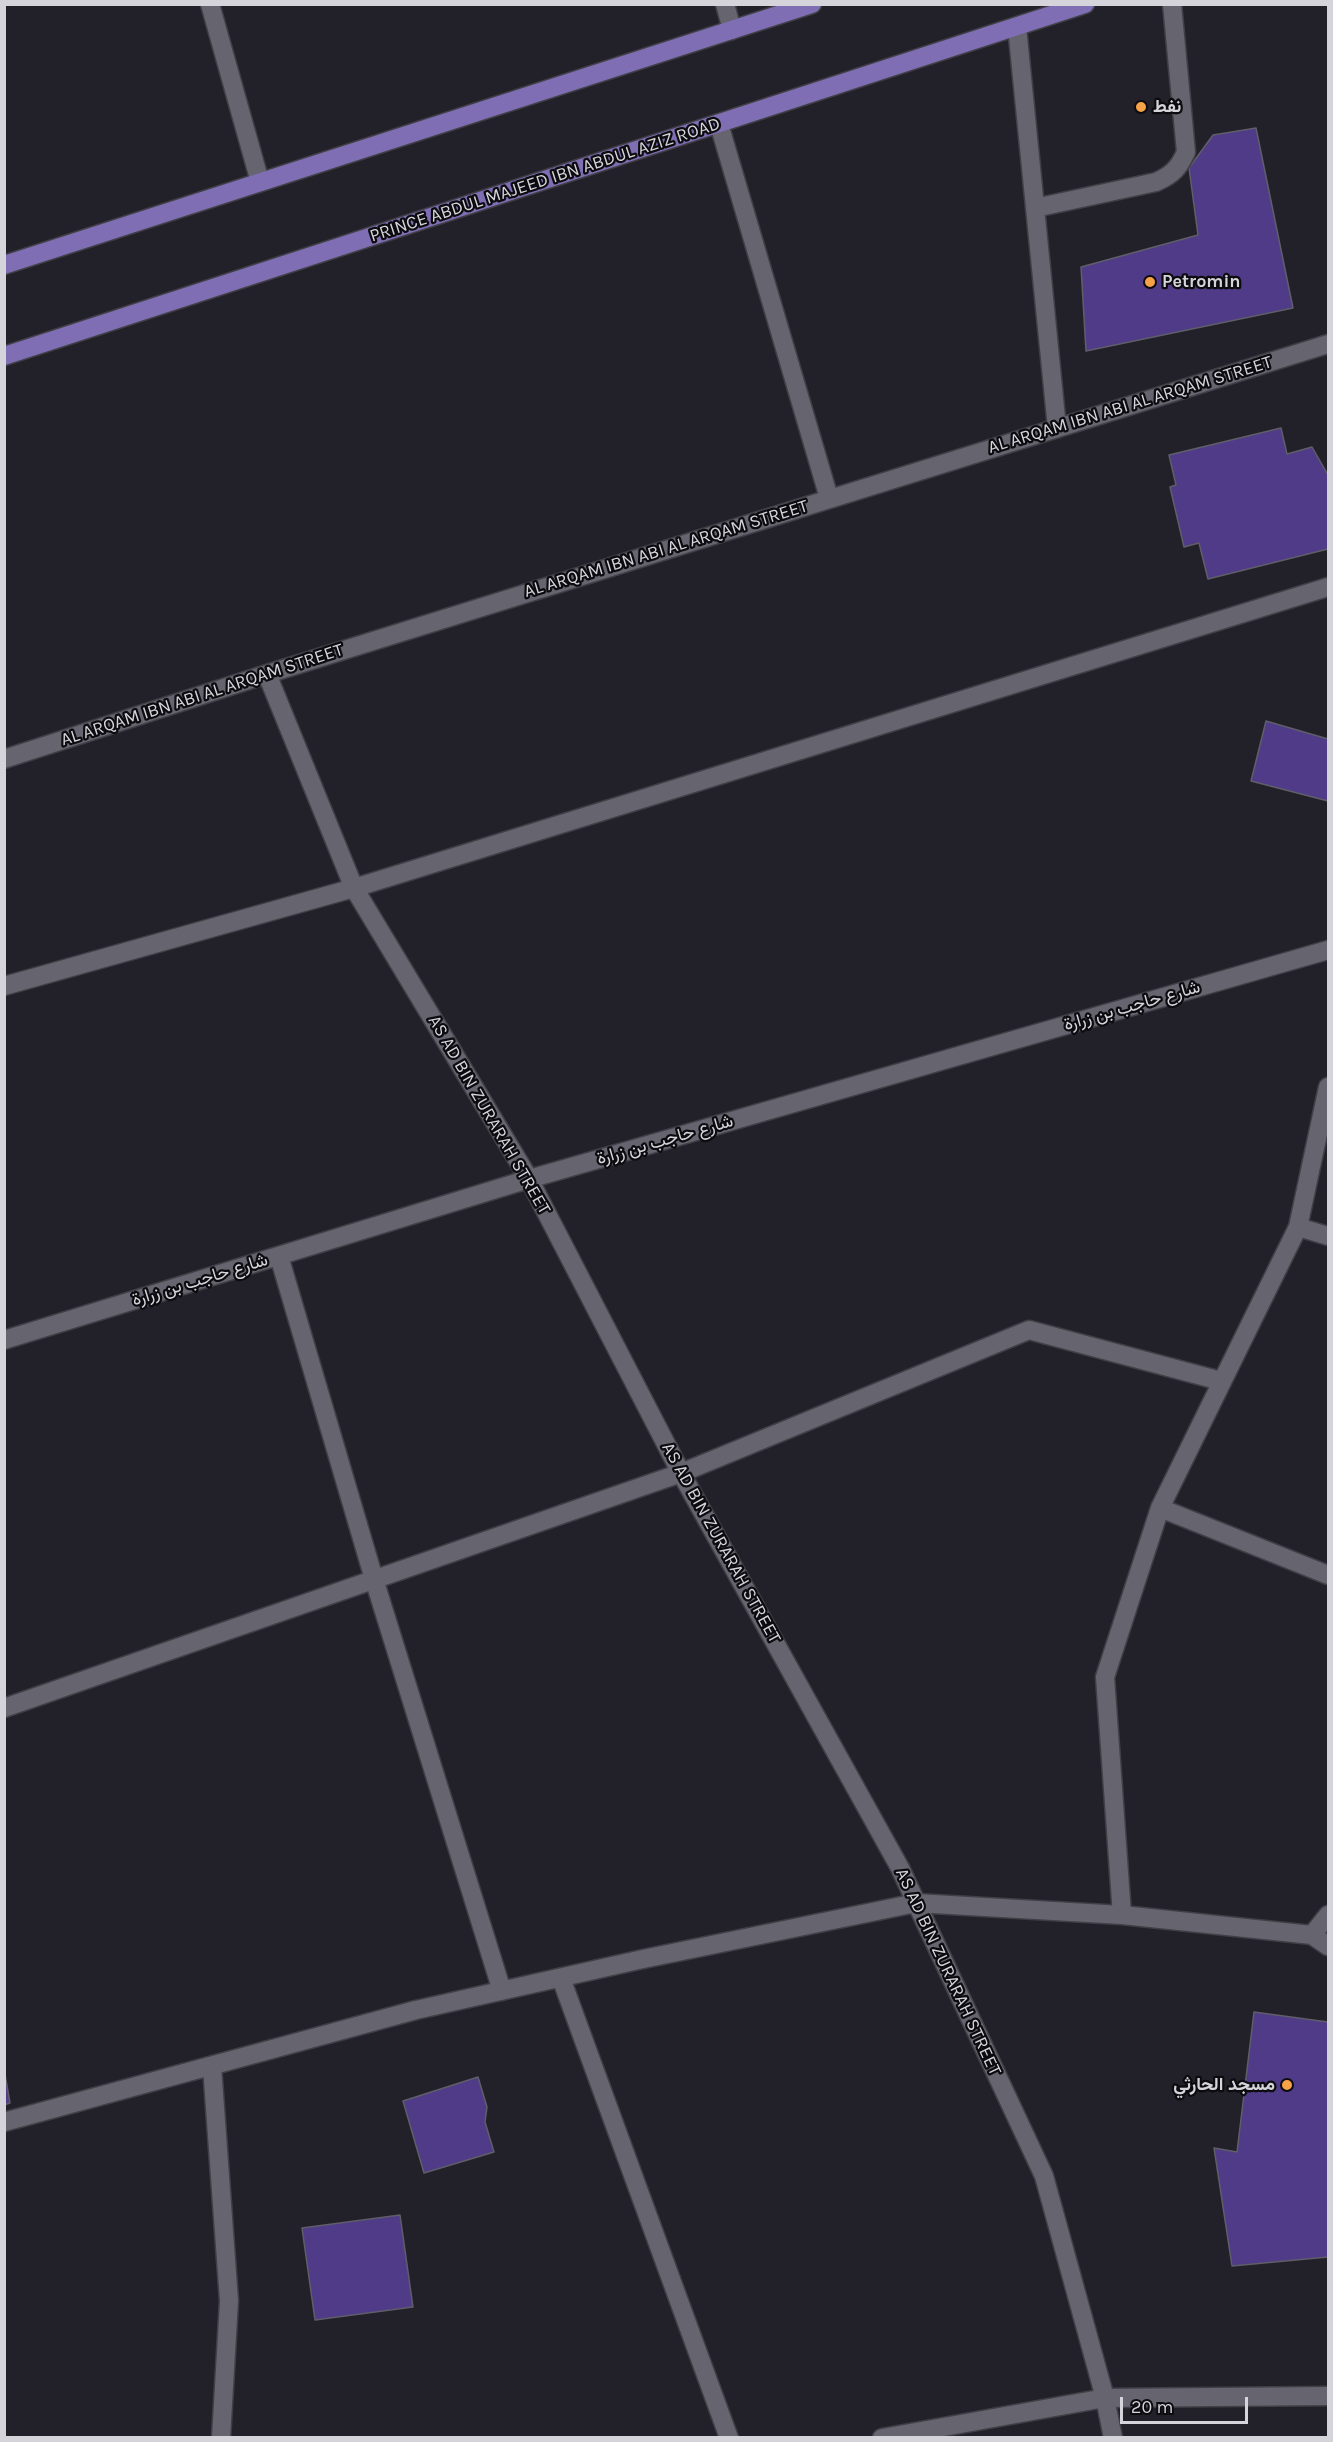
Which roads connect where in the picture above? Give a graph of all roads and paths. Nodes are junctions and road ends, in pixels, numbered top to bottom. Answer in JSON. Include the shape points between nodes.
{"nodes":[{"id":1,"x":210,"y":4,"type":"edge"},
{"id":2,"x":724,"y":4,"type":"edge"},
{"id":3,"x":812,"y":4,"type":"edge"},
{"id":4,"x":1085,"y":4,"type":"edge"},
{"id":5,"x":1172,"y":4,"type":"edge"},
{"id":6,"x":1017,"y":27,"type":"junction"},
{"id":7,"x":732,"y":30,"type":"junction"},
{"id":8,"x":719,"y":124,"type":"junction"},
{"id":9,"x":260,"y":182,"type":"junction"},
{"id":10,"x":1035,"y":208,"type":"junction"},
{"id":11,"x":4,"y":265,"type":"edge"},
{"id":12,"x":1329,"y":344,"type":"edge"},
{"id":13,"x":4,"y":356,"type":"edge"},
{"id":14,"x":1057,"y":428,"type":"junction"},
{"id":15,"x":829,"y":498,"type":"junction"},
{"id":16,"x":1329,"y":587,"type":"edge"},
{"id":17,"x":267,"y":674,"type":"junction"},
{"id":18,"x":4,"y":759,"type":"edge"},
{"id":19,"x":354,"y":888,"type":"junction"},
{"id":20,"x":1329,"y":950,"type":"edge"},
{"id":21,"x":4,"y":986,"type":"edge"},
{"id":22,"x":1329,"y":1087,"type":"edge"},
{"id":23,"x":529,"y":1179,"type":"junction"},
{"id":24,"x":1298,"y":1227,"type":"junction"},
{"id":25,"x":1329,"y":1236,"type":"edge"},
{"id":26,"x":279,"y":1256,"type":"junction"},
{"id":27,"x":4,"y":1340,"type":"edge"},
{"id":28,"x":1221,"y":1381,"type":"junction"},
{"id":29,"x":681,"y":1473,"type":"junction"},
{"id":30,"x":1160,"y":1508,"type":"junction"},
{"id":31,"x":1329,"y":1575,"type":"edge"},
{"id":32,"x":375,"y":1579,"type":"junction"},
{"id":33,"x":4,"y":1708,"type":"edge"},
{"id":34,"x":916,"y":1903,"type":"junction"},
{"id":35,"x":1329,"y":1915,"type":"edge"},
{"id":36,"x":1122,"y":1916,"type":"junction"},
{"id":37,"x":1312,"y":1935,"type":"junction"},
{"id":38,"x":1329,"y":1946,"type":"edge"},
{"id":39,"x":561,"y":1978,"type":"junction"},
{"id":40,"x":502,"y":1991,"type":"junction"},
{"id":41,"x":212,"y":2066,"type":"junction"},
{"id":42,"x":4,"y":2122,"type":"edge"},
{"id":43,"x":1329,"y":2396,"type":"edge"},
{"id":44,"x":1105,"y":2398,"type":"junction"},
{"id":45,"x":221,"y":2438,"type":"edge"},
{"id":46,"x":729,"y":2438,"type":"edge"},
{"id":47,"x":882,"y":2438,"type":"edge"},
{"id":48,"x":1113,"y":2438,"type":"edge"}],
"edges":[{"from":1,"to":9,"type":"street"},
{"from":2,"to":7,"type":"street"},
{"from":3,"to":7,"type":"main road"},
{"from":4,"to":6,"type":"main road","name":"PRINCE ABDUL MAJEED IBN ABDUL AZIZ ROAD"},
{"from":5,"to":10,"type":"street","via":[[1186,152],[1180,166],[1172,175],[1156,182]]},
{"from":6,"to":8,"type":"main road","name":"PRINCE ABDUL MAJEED IBN ABDUL AZIZ ROAD"},
{"from":6,"to":10,"type":"street"},
{"from":7,"to":9,"type":"main road"},
{"from":8,"to":13,"type":"main road","name":"PRINCE ABDUL MAJEED IBN ABDUL AZIZ ROAD"},
{"from":8,"to":15,"type":"street"},
{"from":9,"to":11,"type":"main road"},
{"from":10,"to":14,"type":"street"},
{"from":12,"to":14,"type":"street","name":"AL ARQAM IBN ABI AL ARQAM STREET"},
{"from":14,"to":15,"type":"street","name":"AL ARQAM IBN ABI AL ARQAM STREET"},
{"from":15,"to":17,"type":"street","name":"AL ARQAM IBN ABI AL ARQAM STREET"},
{"from":16,"to":19,"type":"street"},
{"from":17,"to":18,"type":"street","name":"AL ARQAM IBN ABI AL ARQAM STREET"},
{"from":17,"to":19,"type":"street","name":"AS AD BIN ZURARAH STREET"},
{"from":19,"to":21,"type":"street"},
{"from":19,"to":23,"type":"street","name":"AS AD BIN ZURARAH STREET"},
{"from":20,"to":23,"type":"street","name":"شارع حاجب بن زرارة"},
{"from":22,"to":24,"type":"street"},
{"from":23,"to":26,"type":"street","name":"شارع حاجب بن زرارة"},
{"from":23,"to":29,"type":"street","name":"AS AD BIN ZURARAH STREET"},
{"from":24,"to":25,"type":"street"},
{"from":24,"to":28,"type":"street"},
{"from":26,"to":27,"type":"street","name":"شارع حاجب بن زرارة"},
{"from":26,"to":32,"type":"street"},
{"from":28,"to":29,"type":"street","via":[[1029,1330]]},
{"from":28,"to":30,"type":"street"},
{"from":29,"to":32,"type":"street"},
{"from":29,"to":34,"type":"street","name":"AS AD BIN ZURARAH STREET"},
{"from":30,"to":31,"type":"street"},
{"from":30,"to":36,"type":"street","via":[[1105,1677]]},
{"from":32,"to":33,"type":"street"},
{"from":32,"to":40,"type":"street"},
{"from":34,"to":36,"type":"street"},
{"from":34,"to":39,"type":"street"},
{"from":34,"to":44,"type":"street","name":"AS AD BIN ZURARAH STREET","via":[[1044,2176]]},
{"from":35,"to":37,"type":"street"},
{"from":36,"to":37,"type":"street"},
{"from":37,"to":38,"type":"street"},
{"from":39,"to":40,"type":"street"},
{"from":39,"to":46,"type":"street"},
{"from":40,"to":41,"type":"street","via":[[416,2010]]},
{"from":41,"to":42,"type":"street"},
{"from":41,"to":45,"type":"street","via":[[229,2301]]},
{"from":43,"to":44,"type":"street"},
{"from":44,"to":47,"type":"street"},
{"from":44,"to":48,"type":"street","name":"AS AD BIN ZURARAH STREET"}]}
